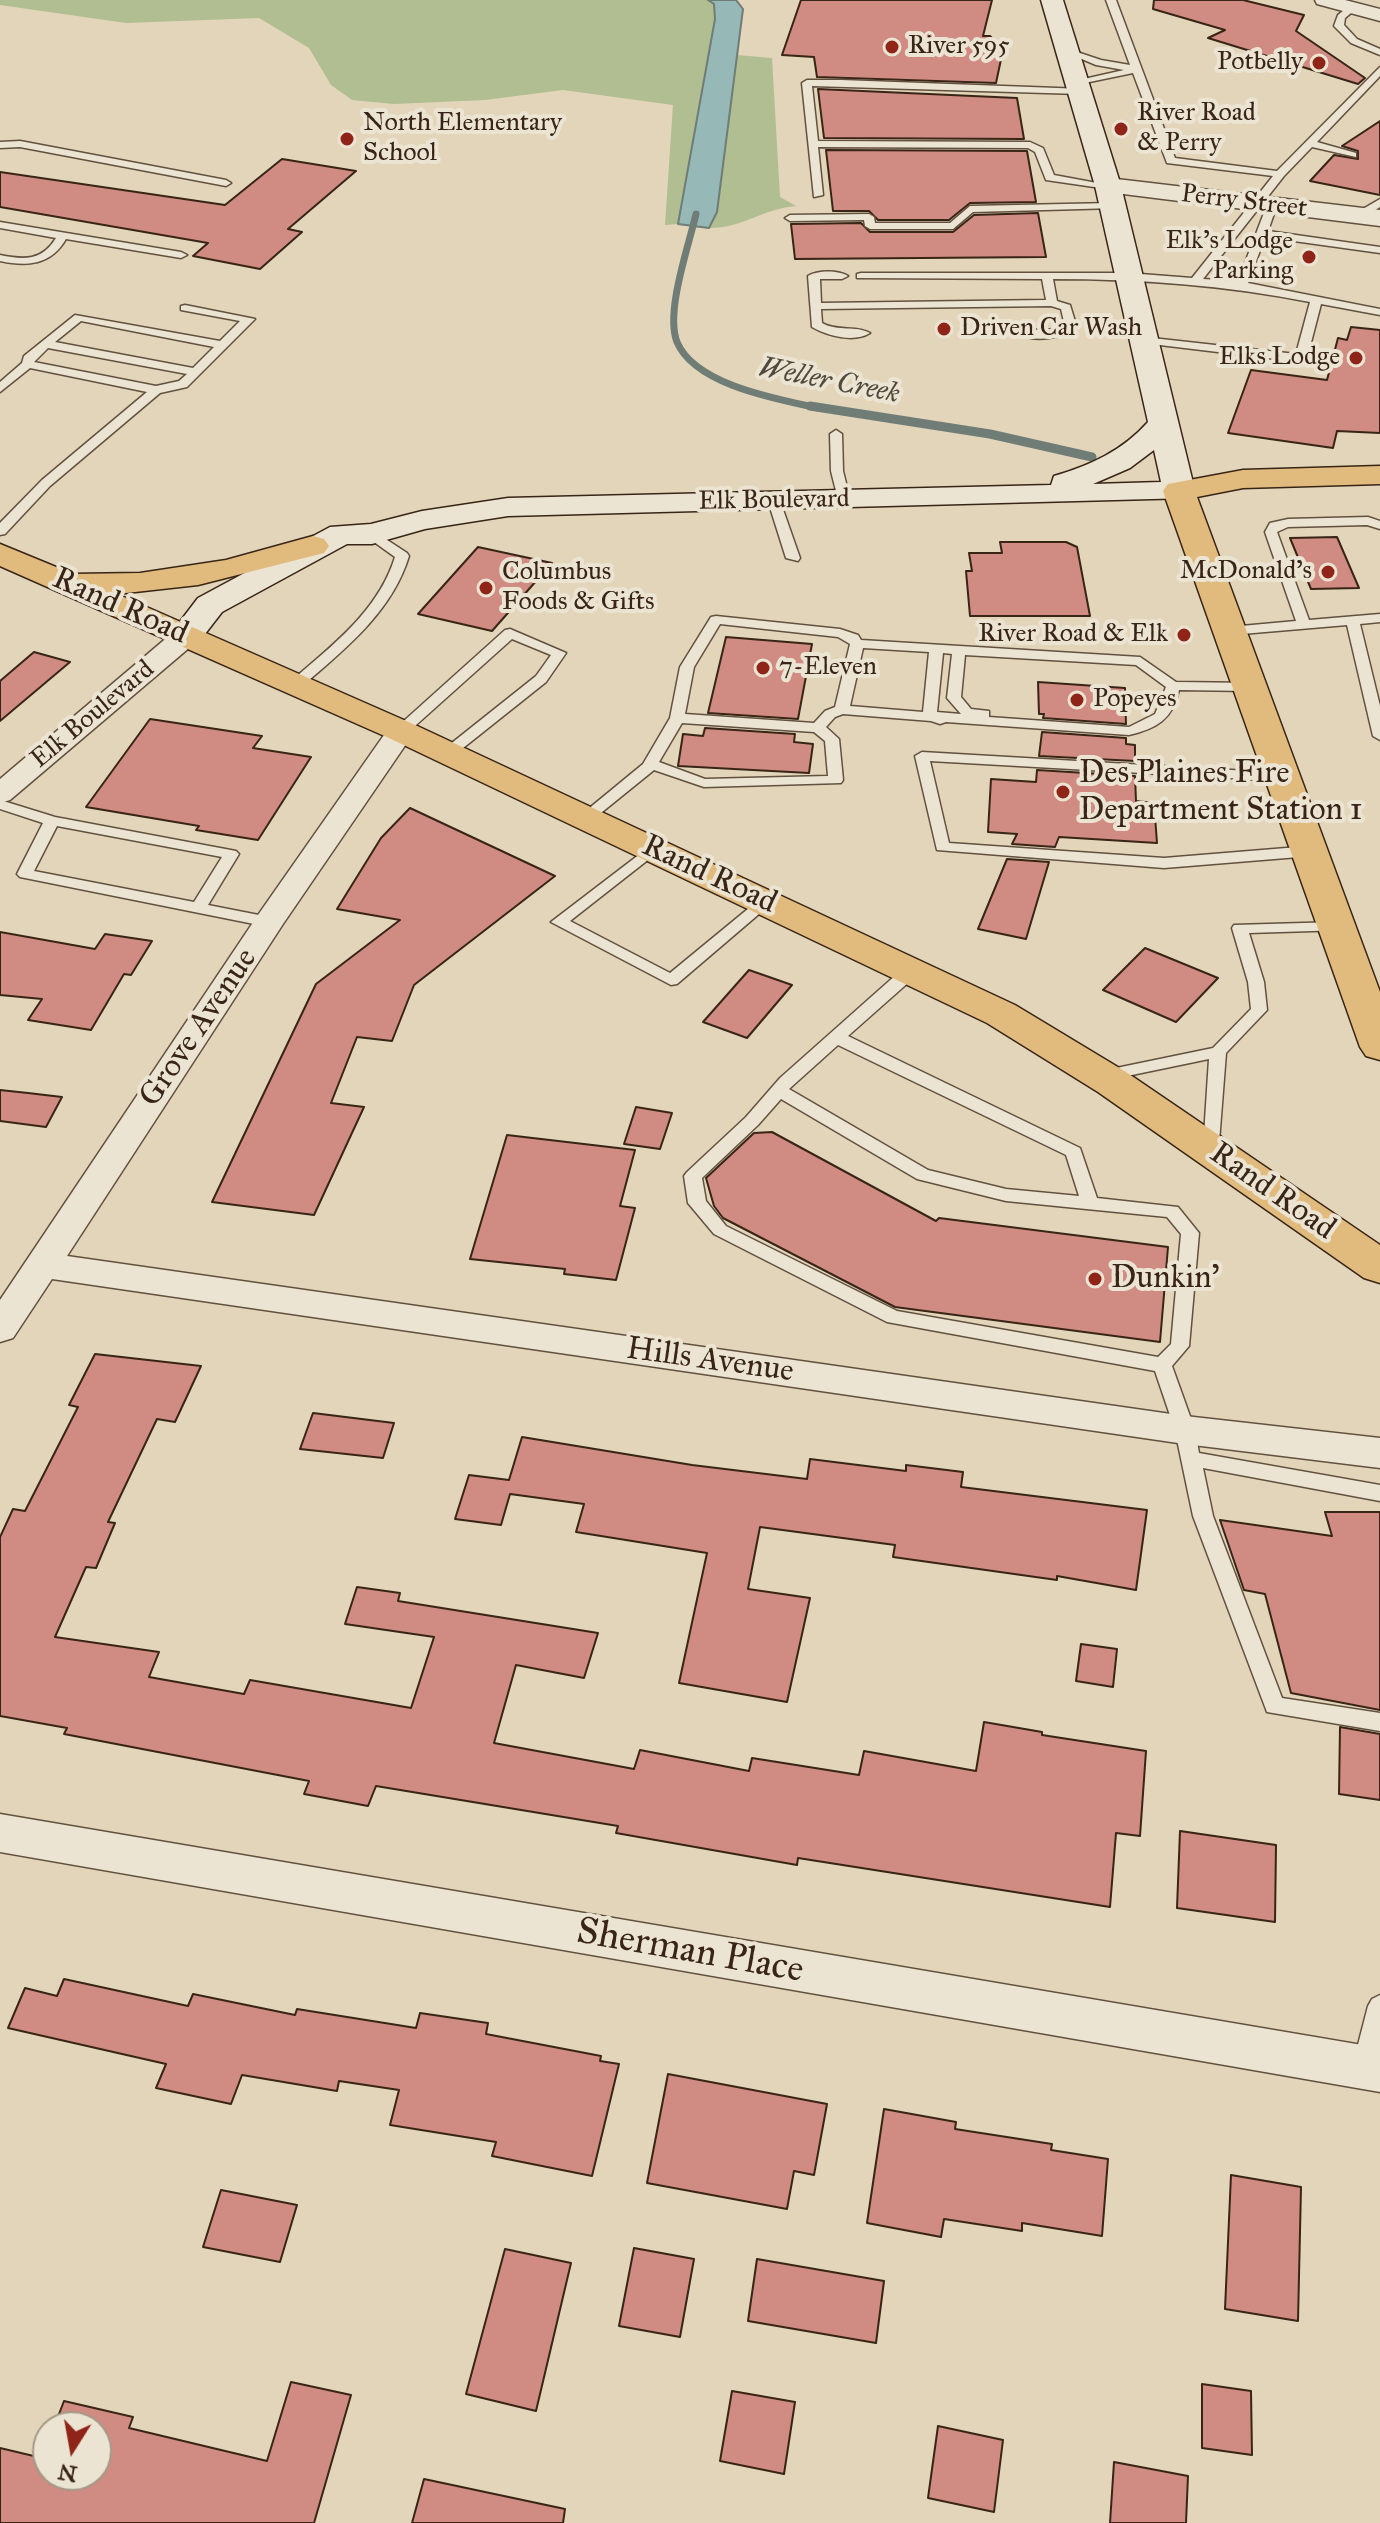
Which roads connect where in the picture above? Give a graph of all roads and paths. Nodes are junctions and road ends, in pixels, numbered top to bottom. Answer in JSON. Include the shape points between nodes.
{"nodes":[{"id":1,"x":1052,"y":0,"type":"edge"},
{"id":2,"x":1111,"y":0,"type":"edge"},
{"id":3,"x":1324,"y":0,"type":"edge"},
{"id":4,"x":1352,"y":8,"type":"junction"},
{"id":5,"x":1380,"y":15,"type":"edge"},
{"id":6,"x":1068,"y":50,"type":"junction"},
{"id":7,"x":1380,"y":52,"type":"edge"},
{"id":8,"x":1139,"y":69,"type":"junction"},
{"id":9,"x":1380,"y":70,"type":"edge"},
{"id":10,"x":1079,"y":87,"type":"junction"},
{"id":11,"x":1310,"y":143,"type":"junction"},
{"id":12,"x":815,"y":144,"type":"junction"},
{"id":13,"x":0,"y":145,"type":"edge"},
{"id":14,"x":1352,"y":155,"type":"dead end"},
{"id":15,"x":1280,"y":174,"type":"junction"},
{"id":16,"x":226,"y":183,"type":"dead end"},
{"id":17,"x":818,"y":195,"type":"dead end"},
{"id":18,"x":1110,"y":196,"type":"junction"},
{"id":19,"x":1264,"y":204,"type":"junction"},
{"id":20,"x":1373,"y":212,"type":"edge"},
{"id":21,"x":790,"y":218,"type":"dead end"},
{"id":22,"x":0,"y":225,"type":"edge"},
{"id":23,"x":1261,"y":233,"type":"junction"},
{"id":24,"x":62,"y":236,"type":"junction"},
{"id":25,"x":1380,"y":250,"type":"edge"},
{"id":26,"x":181,"y":255,"type":"dead end"},
{"id":27,"x":0,"y":258,"type":"edge"},
{"id":28,"x":842,"y":276,"type":"dead end"},
{"id":29,"x":861,"y":276,"type":"dead end"},
{"id":30,"x":1047,"y":276,"type":"junction"},
{"id":31,"x":1128,"y":276,"type":"junction"},
{"id":32,"x":1196,"y":280,"type":"junction"},
{"id":33,"x":1242,"y":285,"type":"junction"},
{"id":34,"x":1316,"y":300,"type":"junction"},
{"id":35,"x":1052,"y":303,"type":"junction"},
{"id":36,"x":815,"y":306,"type":"junction"},
{"id":37,"x":185,"y":308,"type":"dead end"},
{"id":38,"x":1380,"y":312,"type":"edge"},
{"id":39,"x":864,"y":333,"type":"dead end"},
{"id":40,"x":1026,"y":334,"type":"dead end"},
{"id":41,"x":1143,"y":340,"type":"junction"},
{"id":42,"x":45,"y":344,"type":"junction"},
{"id":43,"x":224,"y":345,"type":"junction"},
{"id":44,"x":28,"y":364,"type":"junction"},
{"id":45,"x":196,"y":372,"type":"junction"},
{"id":46,"x":0,"y":388,"type":"edge"},
{"id":47,"x":156,"y":390,"type":"junction"},
{"id":48,"x":1163,"y":423,"type":"junction"},
{"id":49,"x":836,"y":434,"type":"dead end"},
{"id":50,"x":1380,"y":475,"type":"edge"},
{"id":51,"x":1179,"y":491,"type":"junction"},
{"id":52,"x":1001,"y":495,"type":"junction"},
{"id":53,"x":844,"y":499,"type":"junction"},
{"id":54,"x":1380,"y":499,"type":"edge"},
{"id":55,"x":774,"y":501,"type":"junction"},
{"id":56,"x":1380,"y":525,"type":"edge"},
{"id":57,"x":0,"y":531,"type":"edge"},
{"id":58,"x":372,"y":534,"type":"junction"},
{"id":59,"x":313,"y":546,"type":"junction"},
{"id":60,"x":0,"y":554,"type":"edge"},
{"id":61,"x":793,"y":558,"type":"dead end"},
{"id":62,"x":57,"y":579,"type":"junction"},
{"id":63,"x":1380,"y":618,"type":"edge"},
{"id":64,"x":1353,"y":621,"type":"junction"},
{"id":65,"x":1304,"y":625,"type":"junction"},
{"id":66,"x":1230,"y":631,"type":"junction"},
{"id":67,"x":186,"y":636,"type":"junction"},
{"id":68,"x":857,"y":644,"type":"junction"},
{"id":69,"x":936,"y":649,"type":"junction"},
{"id":70,"x":959,"y":650,"type":"junction"},
{"id":71,"x":296,"y":684,"type":"junction"},
{"id":72,"x":1173,"y":686,"type":"junction"},
{"id":73,"x":1251,"y":687,"type":"junction"},
{"id":74,"x":842,"y":710,"type":"junction"},
{"id":75,"x":677,"y":718,"type":"junction"},
{"id":76,"x":940,"y":720,"type":"junction"},
{"id":77,"x":1154,"y":724,"type":"junction"},
{"id":78,"x":818,"y":728,"type":"junction"},
{"id":79,"x":401,"y":731,"type":"junction"},
{"id":80,"x":1380,"y":736,"type":"edge"},
{"id":81,"x":448,"y":753,"type":"junction"},
{"id":82,"x":651,"y":764,"type":"junction"},
{"id":83,"x":1283,"y":777,"type":"junction"},
{"id":84,"x":0,"y":794,"type":"edge"},
{"id":85,"x":0,"y":804,"type":"edge"},
{"id":86,"x":586,"y":818,"type":"junction"},
{"id":87,"x":52,"y":821,"type":"junction"},
{"id":88,"x":653,"y":849,"type":"junction"},
{"id":89,"x":1311,"y":851,"type":"junction"},
{"id":90,"x":765,"y":902,"type":"junction"},
{"id":91,"x":198,"y":908,"type":"junction"},
{"id":92,"x":269,"y":922,"type":"junction"},
{"id":93,"x":1338,"y":927,"type":"junction"},
{"id":94,"x":912,"y":970,"type":"junction"},
{"id":95,"x":836,"y":1037,"type":"junction"},
{"id":96,"x":1380,"y":1047,"type":"edge"},
{"id":97,"x":1218,"y":1052,"type":"junction"},
{"id":98,"x":1103,"y":1076,"type":"junction"},
{"id":99,"x":778,"y":1090,"type":"junction"},
{"id":100,"x":1212,"y":1151,"type":"junction"},
{"id":101,"x":1090,"y":1203,"type":"junction"},
{"id":102,"x":42,"y":1265,"type":"junction"},
{"id":103,"x":1380,"y":1267,"type":"edge"},
{"id":104,"x":0,"y":1329,"type":"edge"},
{"id":105,"x":1162,"y":1365,"type":"junction"},
{"id":106,"x":1188,"y":1444,"type":"junction"},
{"id":107,"x":1380,"y":1453,"type":"edge"},
{"id":108,"x":1380,"y":1493,"type":"edge"},
{"id":109,"x":1380,"y":1722,"type":"edge"},
{"id":110,"x":0,"y":1833,"type":"edge"},
{"id":111,"x":1380,"y":2006,"type":"edge"},
{"id":112,"x":1372,"y":2069,"type":"edge"}],
"edges":[{"from":1,"to":6,"type":"main road"},
{"from":2,"to":8,"type":"lane"},
{"from":3,"to":4,"type":"street"},
{"from":4,"to":5,"type":"street"},
{"from":4,"to":7,"type":"lane","via":[[1339,26],[1354,41]]},
{"from":6,"to":8,"type":"lane","via":[[1099,63]]},
{"from":6,"to":10,"type":"main road"},
{"from":8,"to":10,"type":"lane"},
{"from":8,"to":15,"type":"lane","via":[[1171,161]]},
{"from":9,"to":11,"type":"lane"},
{"from":10,"to":12,"type":"lane","via":[[1009,91],[894,82],[807,83]]},
{"from":10,"to":18,"type":"main road"},
{"from":11,"to":14,"type":"lane"},
{"from":11,"to":15,"type":"lane"},
{"from":12,"to":17,"type":"lane"},
{"from":12,"to":18,"type":"lane","via":[[1018,143],[1039,150],[1050,178]]},
{"from":13,"to":16,"type":"lane","via":[[20,144]]},
{"from":15,"to":19,"type":"lane"},
{"from":18,"to":19,"type":"main road","name":"Perry Street"},
{"from":18,"to":21,"type":"lane","via":[[970,209],[953,226],[870,226],[869,217]]},
{"from":18,"to":31,"type":"main road"},
{"from":19,"to":20,"type":"main road","name":"Perry Street"},
{"from":19,"to":23,"type":"lane"},
{"from":19,"to":32,"type":"lane"},
{"from":22,"to":24,"type":"lane"},
{"from":23,"to":25,"type":"lane"},
{"from":23,"to":33,"type":"lane"},
{"from":24,"to":26,"type":"lane"},
{"from":24,"to":27,"type":"lane","via":[[53,252],[24,263]]},
{"from":28,"to":36,"type":"lane","via":[[814,276]]},
{"from":29,"to":30,"type":"lane"},
{"from":30,"to":31,"type":"lane"},
{"from":30,"to":35,"type":"lane"},
{"from":31,"to":32,"type":"lane"},
{"from":31,"to":41,"type":"main road"},
{"from":32,"to":33,"type":"lane"},
{"from":33,"to":34,"type":"lane"},
{"from":34,"to":38,"type":"lane"},
{"from":34,"to":41,"type":"lane","via":[[1301,358]]},
{"from":35,"to":36,"type":"lane"},
{"from":35,"to":40,"type":"lane","via":[[1066,307],[1071,328],[1057,334]]},
{"from":36,"to":39,"type":"lane","via":[[816,325],[832,333]]},
{"from":37,"to":43,"type":"lane","via":[[249,319]]},
{"from":41,"to":48,"type":"main road"},
{"from":42,"to":43,"type":"lane","via":[[79,317]]},
{"from":42,"to":44,"type":"lane"},
{"from":42,"to":45,"type":"lane"},
{"from":43,"to":45,"type":"lane"},
{"from":44,"to":46,"type":"lane"},
{"from":44,"to":47,"type":"lane"},
{"from":45,"to":47,"type":"lane","via":[[183,384]]},
{"from":47,"to":57,"type":"lane","via":[[46,483]]},
{"from":48,"to":51,"type":"main road"},
{"from":48,"to":52,"type":"main road","via":[[1143,447],[1113,468]]},
{"from":49,"to":53,"type":"lane"},
{"from":50,"to":51,"type":"main road","name":"Elk Boulevard","via":[[1243,479]]},
{"from":51,"to":52,"type":"main road","name":"Elk Boulevard"},
{"from":51,"to":54,"type":"main road","name":"Elk Boulevard","via":[[1250,500]]},
{"from":51,"to":66,"type":"main road"},
{"from":52,"to":53,"type":"main road","name":"Elk Boulevard"},
{"from":53,"to":55,"type":"main road","name":"Elk Boulevard"},
{"from":55,"to":58,"type":"main road","name":"Elk Boulevard","via":[[508,507]]},
{"from":55,"to":61,"type":"lane"},
{"from":56,"to":65,"type":"lane","via":[[1368,521],[1275,526],[1271,532]]},
{"from":58,"to":59,"type":"main road","name":"Elk Boulevard","via":[[341,534]]},
{"from":58,"to":67,"type":"main road","name":"Elk Boulevard","via":[[359,551]]},
{"from":58,"to":71,"type":"lane","via":[[402,556],[398,577],[340,647]]},
{"from":59,"to":62,"type":"main road","via":[[173,581]]},
{"from":59,"to":67,"type":"main road","name":"Elk Boulevard","via":[[210,605]]},
{"from":60,"to":62,"type":"main road","name":"Rand Road"},
{"from":62,"to":67,"type":"main road","name":"Rand Road"},
{"from":63,"to":64,"type":"lane"},
{"from":64,"to":65,"type":"lane"},
{"from":64,"to":80,"type":"lane"},
{"from":65,"to":66,"type":"lane"},
{"from":66,"to":73,"type":"main road"},
{"from":67,"to":71,"type":"main road","name":"Rand Road"},
{"from":67,"to":84,"type":"street","name":"Elk Boulevard"},
{"from":68,"to":69,"type":"lane"},
{"from":68,"to":74,"type":"lane"},
{"from":68,"to":75,"type":"lane","via":[[840,633],[716,620],[687,667]]},
{"from":69,"to":70,"type":"lane"},
{"from":69,"to":76,"type":"lane","via":[[930,714]]},
{"from":70,"to":72,"type":"lane","via":[[1140,661]]},
{"from":70,"to":77,"type":"lane","via":[[954,698],[967,713]]},
{"from":71,"to":79,"type":"main road","name":"Rand Road"},
{"from":72,"to":73,"type":"lane"},
{"from":72,"to":77,"type":"lane","via":[[1170,706]]},
{"from":73,"to":83,"type":"main road"},
{"from":74,"to":76,"type":"lane"},
{"from":74,"to":78,"type":"lane"},
{"from":75,"to":78,"type":"lane"},
{"from":75,"to":82,"type":"lane"},
{"from":76,"to":77,"type":"lane","via":[[1129,731]]},
{"from":78,"to":82,"type":"lane","via":[[832,739],[836,780],[704,783]]},
{"from":79,"to":81,"type":"main road","name":"Rand Road"},
{"from":79,"to":81,"type":"lane","via":[[510,633],[559,653],[541,679]]},
{"from":79,"to":92,"type":"street","name":"Grove Avenue"},
{"from":81,"to":86,"type":"main road","name":"Rand Road"},
{"from":82,"to":86,"type":"lane"},
{"from":83,"to":89,"type":"main road"},
{"from":83,"to":89,"type":"lane","via":[[922,756],[942,847],[1164,863]]},
{"from":85,"to":87,"type":"lane"},
{"from":86,"to":88,"type":"main road","name":"Rand Road"},
{"from":87,"to":91,"type":"lane","via":[[25,874]]},
{"from":87,"to":91,"type":"lane","via":[[231,854]]},
{"from":88,"to":90,"type":"main road","name":"Rand Road"},
{"from":88,"to":90,"type":"lane","via":[[559,922],[671,980]]},
{"from":89,"to":93,"type":"main road"},
{"from":90,"to":94,"type":"main road","name":"Rand Road"},
{"from":91,"to":92,"type":"lane"},
{"from":92,"to":102,"type":"street","name":"Grove Avenue"},
{"from":93,"to":96,"type":"main road"},
{"from":93,"to":97,"type":"lane","via":[[1240,928],[1259,1010]]},
{"from":94,"to":95,"type":"lane"},
{"from":94,"to":98,"type":"main road","name":"Rand Road","via":[[1001,1014]]},
{"from":95,"to":99,"type":"lane"},
{"from":95,"to":101,"type":"lane","via":[[1074,1152]]},
{"from":97,"to":98,"type":"lane"},
{"from":97,"to":100,"type":"lane"},
{"from":98,"to":100,"type":"main road","name":"Rand Road"},
{"from":99,"to":101,"type":"lane","via":[[923,1175],[1006,1195]]},
{"from":99,"to":105,"type":"lane","via":[[693,1176],[697,1203],[720,1230],[893,1317]]},
{"from":100,"to":103,"type":"main road","name":"Rand Road"},
{"from":101,"to":105,"type":"lane","via":[[1172,1211],[1190,1233],[1180,1346]]},
{"from":102,"to":104,"type":"street","name":"Grove Avenue"},
{"from":102,"to":106,"type":"street","name":"Hills Avenue"},
{"from":105,"to":106,"type":"lane"},
{"from":106,"to":107,"type":"street","name":"Hills Avenue"},
{"from":106,"to":108,"type":"lane"},
{"from":106,"to":109,"type":"lane","via":[[1203,1516],[1274,1706]]},
{"from":110,"to":112,"type":"street","name":"Sherman Place"},
{"from":111,"to":112,"type":"lane"}]}
